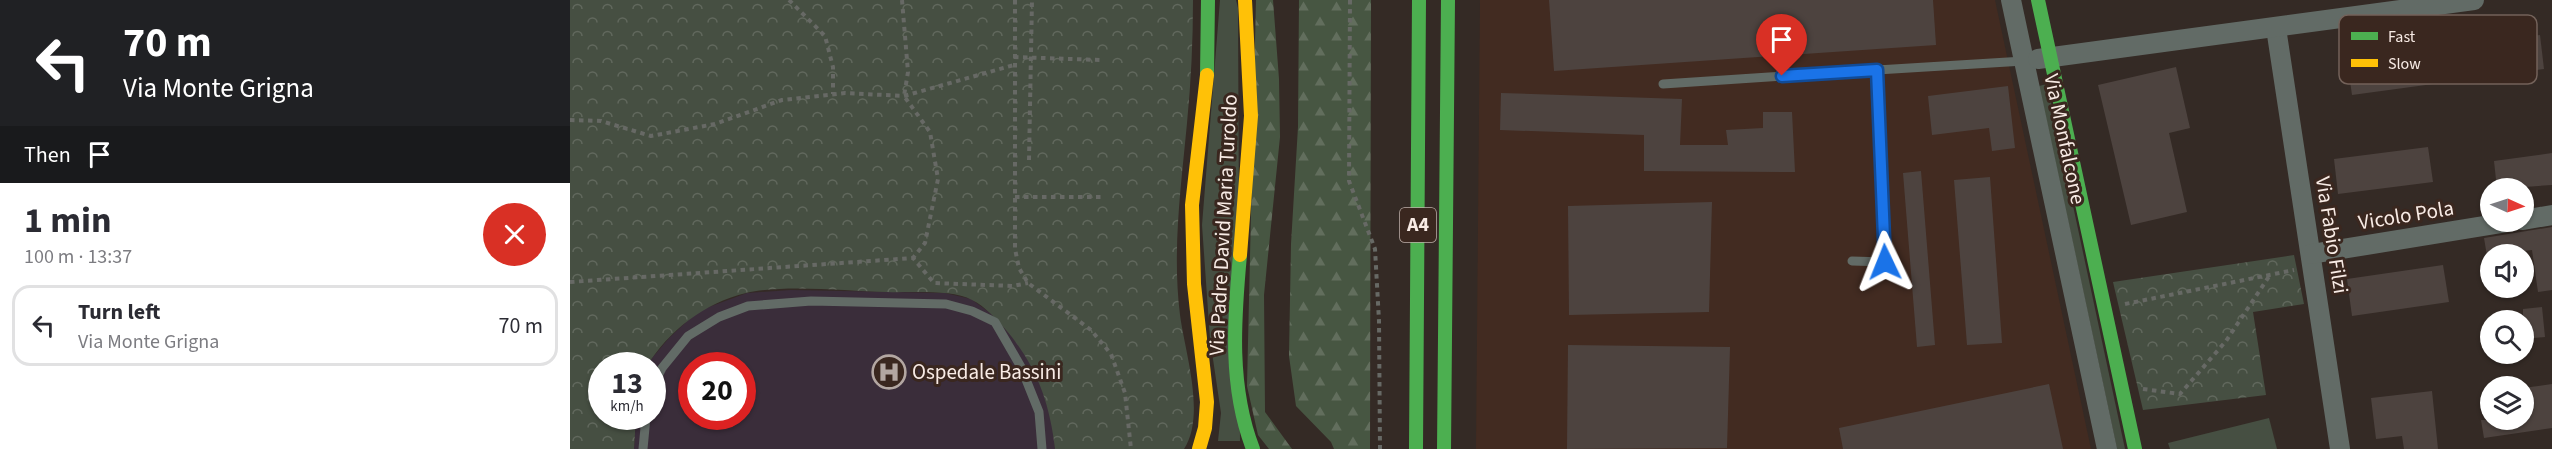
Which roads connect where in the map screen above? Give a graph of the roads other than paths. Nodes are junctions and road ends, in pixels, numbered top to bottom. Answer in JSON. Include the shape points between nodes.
{"nodes":[{"id":1,"x":1208,"y":0,"type":"edge"},
{"id":2,"x":1245,"y":0,"type":"edge"},
{"id":3,"x":1419,"y":0,"type":"edge"},
{"id":4,"x":1448,"y":0,"type":"edge"},
{"id":5,"x":2011,"y":0,"type":"edge"},
{"id":6,"x":2038,"y":0,"type":"edge"},
{"id":7,"x":2471,"y":0,"type":"edge"},
{"id":8,"x":2367,"y":15,"type":"edge"},
{"id":9,"x":2339,"y":19,"type":"edge"},
{"id":10,"x":2276,"y":28,"type":"junction"},
{"id":11,"x":2051,"y":57,"type":"junction"},
{"id":12,"x":2024,"y":61,"type":"junction"},
{"id":13,"x":1877,"y":70,"type":"junction"},
{"id":14,"x":1663,"y":84,"type":"dead end"},
{"id":15,"x":2552,"y":215,"type":"edge"},
{"id":16,"x":2534,"y":218,"type":"edge"},
{"id":17,"x":2480,"y":228,"type":"edge"},
{"id":18,"x":1852,"y":261,"type":"dead end"},
{"id":19,"x":2312,"y":262,"type":"junction"},
{"id":20,"x":666,"y":363,"type":"edge"},
{"id":21,"x":645,"y":430,"type":"edge"},
{"id":22,"x":643,"y":449,"type":"edge"},
{"id":23,"x":1042,"y":449,"type":"edge"},
{"id":24,"x":1199,"y":449,"type":"edge"},
{"id":25,"x":1253,"y":449,"type":"edge"},
{"id":26,"x":1416,"y":449,"type":"edge"},
{"id":27,"x":1444,"y":449,"type":"edge"},
{"id":28,"x":2107,"y":449,"type":"edge"},
{"id":29,"x":2135,"y":449,"type":"edge"},
{"id":30,"x":2340,"y":449,"type":"edge"}],
"edges":[{"from":1,"to":24,"type":"main road","name":"Via Padre David Maria Turoldo","via":[[1208,63],[1192,205],[1194,284],[1207,402]]},
{"from":2,"to":25,"type":"main road","name":"Via Padre David Maria Turoldo","via":[[1251,77],[1251,155],[1237,308],[1236,367],[1240,411]]},
{"from":3,"to":26,"type":"main road","number":"A4"},
{"from":4,"to":27,"type":"main road","number":"A4"},
{"from":5,"to":12,"type":"street"},
{"from":6,"to":11,"type":"main road","name":"Via Monfalcone"},
{"from":7,"to":8,"type":"street"},
{"from":9,"to":10,"type":"street"},
{"from":10,"to":11,"type":"street"},
{"from":10,"to":19,"type":"street","name":"Via Fabio Filzi"},
{"from":11,"to":12,"type":"street"},
{"from":11,"to":29,"type":"main road","name":"Via Monfalcone"},
{"from":12,"to":13,"type":"lane","name":"Via Monfalcone"},
{"from":12,"to":28,"type":"street","name":"Via Monfalcone"},
{"from":13,"to":14,"type":"lane","name":"Via Monfalcone"},
{"from":13,"to":18,"type":"lane","via":[[1885,262]]},
{"from":15,"to":16,"type":"street"},
{"from":17,"to":19,"type":"street","name":"Vicolo Pola"},
{"from":19,"to":30,"type":"street","name":"Via Fabio Filzi"},
{"from":20,"to":23,"type":"lane","via":[[688,336],[719,317],[748,306],[811,301],[946,304],[995,322],[1021,367],[1039,412]]},
{"from":21,"to":22,"type":"lane"}]}
